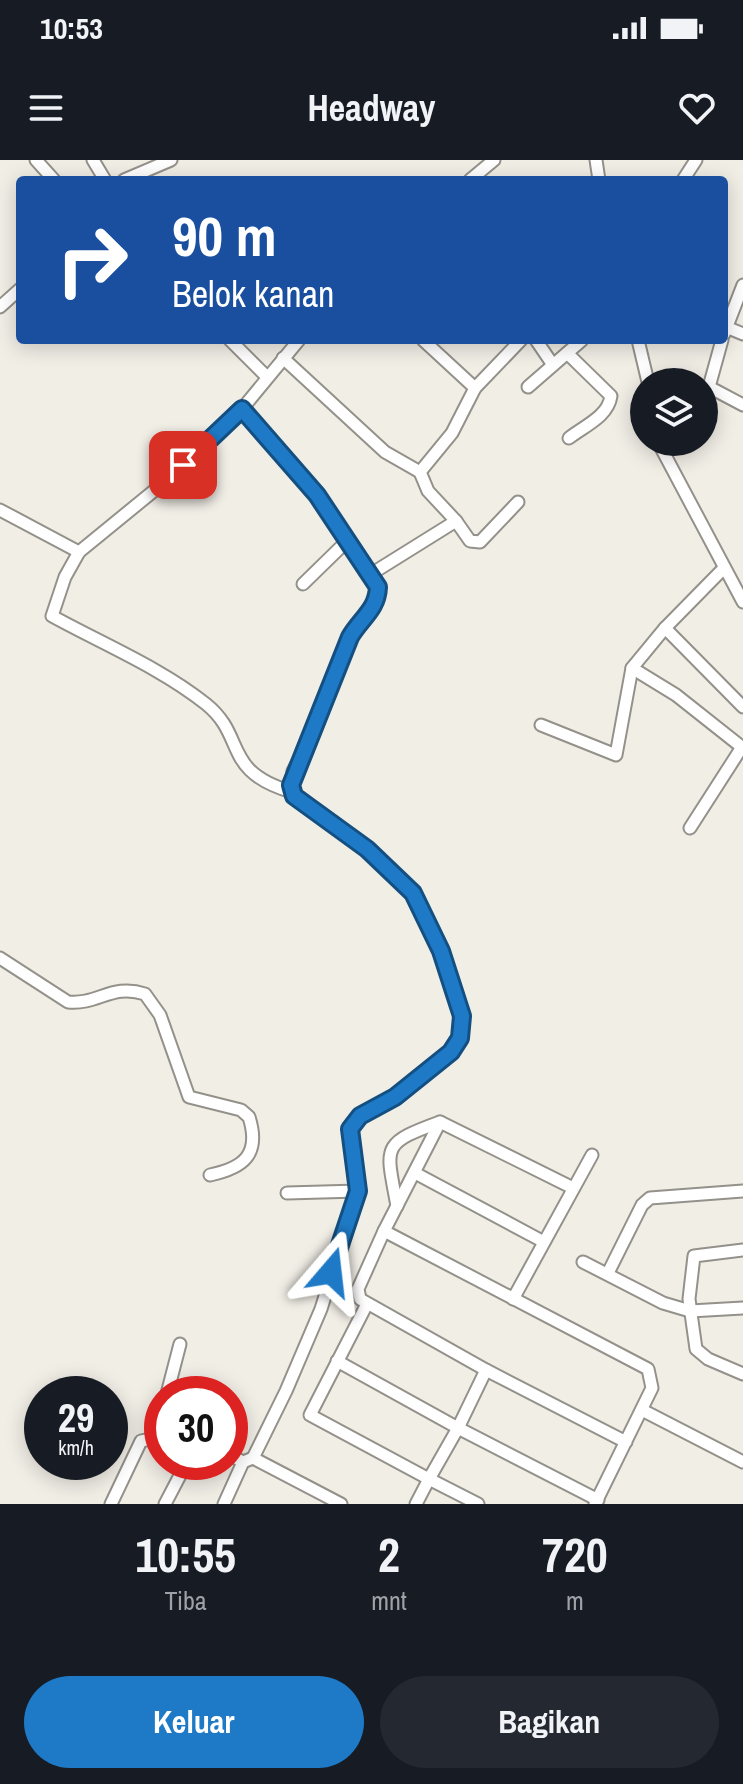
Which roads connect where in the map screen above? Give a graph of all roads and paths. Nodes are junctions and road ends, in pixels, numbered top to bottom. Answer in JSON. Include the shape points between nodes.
{"nodes":[{"id":1,"x":36,"y":160,"type":"edge"},
{"id":2,"x":171,"y":160,"type":"edge"},
{"id":3,"x":494,"y":160,"type":"edge"},
{"id":4,"x":50,"y":176,"type":"edge"},
{"id":5,"x":133,"y":176,"type":"edge"},
{"id":6,"x":475,"y":176,"type":"edge"},
{"id":7,"x":743,"y":285,"type":"edge"},
{"id":8,"x":16,"y":293,"type":"edge"},
{"id":9,"x":0,"y":307,"type":"edge"},
{"id":10,"x":728,"y":323,"type":"edge"},
{"id":11,"x":234,"y":344,"type":"edge"},
{"id":12,"x":294,"y":344,"type":"edge"},
{"id":13,"x":427,"y":344,"type":"edge"},
{"id":14,"x":517,"y":344,"type":"edge"},
{"id":15,"x":539,"y":344,"type":"edge"},
{"id":16,"x":577,"y":344,"type":"edge"},
{"id":17,"x":639,"y":344,"type":"edge"},
{"id":18,"x":721,"y":344,"type":"edge"},
{"id":19,"x":567,"y":353,"type":"junction"},
{"id":20,"x":283,"y":358,"type":"junction"},
{"id":21,"x":553,"y":365,"type":"junction"},
{"id":22,"x":645,"y":368,"type":"edge"},
{"id":23,"x":713,"y":368,"type":"edge"},
{"id":24,"x":266,"y":376,"type":"junction"},
{"id":25,"x":528,"y":387,"type":"dead end"},
{"id":26,"x":475,"y":388,"type":"junction"},
{"id":27,"x":718,"y":392,"type":"edge"},
{"id":28,"x":743,"y":405,"type":"edge"},
{"id":29,"x":242,"y":409,"type":"junction"},
{"id":30,"x":569,"y":438,"type":"dead end"},
{"id":31,"x":665,"y":456,"type":"edge"},
{"id":32,"x":420,"y":472,"type":"junction"},
{"id":33,"x":518,"y":502,"type":"dead end"},
{"id":34,"x":0,"y":510,"type":"edge"},
{"id":35,"x":456,"y":521,"type":"junction"},
{"id":36,"x":347,"y":541,"type":"junction"},
{"id":37,"x":79,"y":552,"type":"junction"},
{"id":38,"x":723,"y":569,"type":"junction"},
{"id":39,"x":371,"y":574,"type":"junction"},
{"id":40,"x":303,"y":584,"type":"dead end"},
{"id":41,"x":743,"y":602,"type":"edge"},
{"id":42,"x":665,"y":628,"type":"junction"},
{"id":43,"x":632,"y":668,"type":"junction"},
{"id":44,"x":743,"y":707,"type":"edge"},
{"id":45,"x":541,"y":725,"type":"dead end"},
{"id":46,"x":742,"y":748,"type":"edge"},
{"id":47,"x":292,"y":792,"type":"junction"},
{"id":48,"x":690,"y":828,"type":"dead end"},
{"id":49,"x":0,"y":958,"type":"edge"},
{"id":50,"x":440,"y":1122,"type":"junction"},
{"id":51,"x":592,"y":1155,"type":"dead end"},
{"id":52,"x":415,"y":1173,"type":"junction"},
{"id":53,"x":210,"y":1175,"type":"dead end"},
{"id":54,"x":573,"y":1188,"type":"junction"},
{"id":55,"x":358,"y":1191,"type":"junction"},
{"id":56,"x":743,"y":1191,"type":"edge"},
{"id":57,"x":287,"y":1193,"type":"dead end"},
{"id":58,"x":397,"y":1206,"type":"junction"},
{"id":59,"x":384,"y":1231,"type":"junction"},
{"id":60,"x":544,"y":1242,"type":"junction"},
{"id":61,"x":743,"y":1250,"type":"edge"},
{"id":62,"x":583,"y":1262,"type":"dead end"},
{"id":63,"x":608,"y":1273,"type":"junction"},
{"id":64,"x":513,"y":1299,"type":"junction"},
{"id":65,"x":367,"y":1304,"type":"junction"},
{"id":66,"x":743,"y":1308,"type":"edge"},
{"id":67,"x":690,"y":1311,"type":"junction"},
{"id":68,"x":180,"y":1344,"type":"dead end"},
{"id":69,"x":337,"y":1361,"type":"junction"},
{"id":70,"x":486,"y":1370,"type":"junction"},
{"id":71,"x":743,"y":1374,"type":"edge"},
{"id":72,"x":172,"y":1376,"type":"edge"},
{"id":73,"x":642,"y":1410,"type":"junction"},
{"id":74,"x":458,"y":1428,"type":"junction"},
{"id":75,"x":144,"y":1441,"type":"edge"},
{"id":76,"x":626,"y":1442,"type":"junction"},
{"id":77,"x":248,"y":1460,"type":"joint"},
{"id":78,"x":743,"y":1462,"type":"edge"},
{"id":79,"x":429,"y":1479,"type":"junction"},
{"id":80,"x":178,"y":1480,"type":"edge"},
{"id":81,"x":237,"y":1480,"type":"edge"},
{"id":82,"x":596,"y":1502,"type":"edge"},
{"id":83,"x":111,"y":1504,"type":"edge"},
{"id":84,"x":165,"y":1504,"type":"edge"},
{"id":85,"x":224,"y":1504,"type":"edge"},
{"id":86,"x":341,"y":1504,"type":"edge"},
{"id":87,"x":416,"y":1504,"type":"edge"},
{"id":88,"x":478,"y":1504,"type":"edge"}],
"edges":[{"from":1,"to":4,"type":"street"},
{"from":2,"to":5,"type":"street"},
{"from":3,"to":6,"type":"street"},
{"from":7,"to":10,"type":"street"},
{"from":8,"to":9,"type":"street"},
{"from":11,"to":24,"type":"street"},
{"from":12,"to":20,"type":"street"},
{"from":13,"to":26,"type":"street"},
{"from":14,"to":26,"type":"street"},
{"from":15,"to":21,"type":"street"},
{"from":16,"to":19,"type":"street"},
{"from":17,"to":22,"type":"street"},
{"from":18,"to":23,"type":"street"},
{"from":19,"to":21,"type":"street"},
{"from":19,"to":30,"type":"street","via":[[611,396],[607,409]]},
{"from":20,"to":24,"type":"street"},
{"from":20,"to":32,"type":"street","via":[[385,452]]},
{"from":21,"to":25,"type":"street"},
{"from":24,"to":29,"type":"street"},
{"from":26,"to":32,"type":"street","via":[[452,433]]},
{"from":27,"to":28,"type":"street"},
{"from":29,"to":36,"type":"street","via":[[317,495]]},
{"from":29,"to":37,"type":"street"},
{"from":31,"to":38,"type":"street"},
{"from":32,"to":35,"type":"street","via":[[428,491]]},
{"from":33,"to":35,"type":"street","via":[[480,542],[470,541]]},
{"from":34,"to":37,"type":"street"},
{"from":35,"to":39,"type":"street"},
{"from":36,"to":39,"type":"street"},
{"from":36,"to":40,"type":"street"},
{"from":37,"to":47,"type":"street","via":[[52,616],[208,706],[247,769]]},
{"from":38,"to":41,"type":"street"},
{"from":38,"to":42,"type":"street"},
{"from":39,"to":47,"type":"street","via":[[378,598],[350,637],[315,730],[293,771]]},
{"from":42,"to":43,"type":"street"},
{"from":42,"to":44,"type":"street"},
{"from":43,"to":45,"type":"street","via":[[616,755]]},
{"from":43,"to":46,"type":"street","via":[[676,695]]},
{"from":46,"to":48,"type":"street"},
{"from":47,"to":55,"type":"street","via":[[367,849],[413,893],[441,951],[462,1016],[460,1038],[451,1052],[395,1097],[353,1122],[349,1138]]},
{"from":49,"to":53,"type":"street","via":[[68,1002],[115,989],[145,994],[160,1015],[189,1097],[241,1110],[249,1117],[248,1156],[238,1169]]},
{"from":50,"to":52,"type":"street"},
{"from":50,"to":54,"type":"street"},
{"from":50,"to":58,"type":"street","via":[[392,1145]]},
{"from":51,"to":54,"type":"street"},
{"from":52,"to":58,"type":"street"},
{"from":52,"to":60,"type":"street"},
{"from":54,"to":60,"type":"street"},
{"from":55,"to":57,"type":"street"},
{"from":55,"to":77,"type":"street","via":[[321,1309],[286,1391]]},
{"from":56,"to":63,"type":"street","via":[[650,1198]]},
{"from":58,"to":59,"type":"street"},
{"from":59,"to":64,"type":"street"},
{"from":59,"to":65,"type":"street","via":[[358,1289]]},
{"from":60,"to":64,"type":"street"},
{"from":61,"to":67,"type":"street","via":[[694,1256]]},
{"from":62,"to":63,"type":"street"},
{"from":63,"to":67,"type":"street","via":[[663,1303]]},
{"from":64,"to":73,"type":"street","via":[[648,1369],[652,1388]]},
{"from":65,"to":69,"type":"street"},
{"from":65,"to":70,"type":"street"},
{"from":66,"to":67,"type":"street"},
{"from":67,"to":71,"type":"street","via":[[693,1342],[700,1353]]},
{"from":68,"to":72,"type":"street"},
{"from":69,"to":74,"type":"street"},
{"from":69,"to":79,"type":"street","via":[[310,1415]]},
{"from":70,"to":74,"type":"street"},
{"from":70,"to":76,"type":"street"},
{"from":73,"to":76,"type":"street"},
{"from":73,"to":78,"type":"street"},
{"from":74,"to":79,"type":"street"},
{"from":74,"to":82,"type":"street"},
{"from":75,"to":83,"type":"street"},
{"from":76,"to":82,"type":"street"},
{"from":77,"to":86,"type":"street"},
{"from":79,"to":87,"type":"street"},
{"from":79,"to":88,"type":"street"},
{"from":80,"to":84,"type":"street"},
{"from":81,"to":85,"type":"street"}]}
